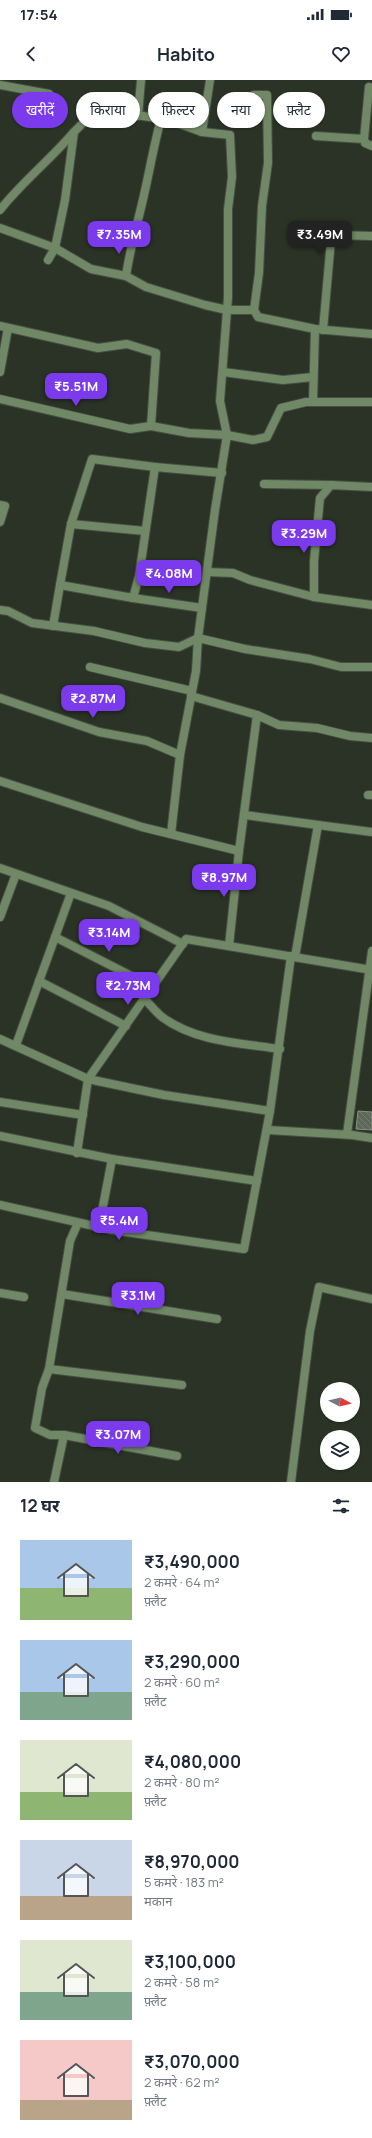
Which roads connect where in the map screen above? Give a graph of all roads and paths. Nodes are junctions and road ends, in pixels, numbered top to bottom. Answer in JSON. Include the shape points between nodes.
{"nodes":[{"id":1,"x":141,"y":80,"type":"edge"},
{"id":2,"x":210,"y":80,"type":"edge"},
{"id":3,"x":0,"y":84,"type":"edge"},
{"id":4,"x":369,"y":87,"type":"dead end"},
{"id":5,"x":39,"y":92,"type":"edge"},
{"id":6,"x":140,"y":92,"type":"edge"},
{"id":7,"x":265,"y":95,"type":"edge"},
{"id":8,"x":78,"y":128,"type":"edge"},
{"id":9,"x":158,"y":128,"type":"edge"},
{"id":10,"x":189,"y":128,"type":"edge"},
{"id":11,"x":74,"y":132,"type":"junction"},
{"id":12,"x":202,"y":132,"type":"junction"},
{"id":13,"x":316,"y":136,"type":"dead end"},
{"id":14,"x":364,"y":139,"type":"junction"},
{"id":15,"x":372,"y":146,"type":"edge"},
{"id":16,"x":0,"y":210,"type":"edge"},
{"id":17,"x":0,"y":228,"type":"edge"},
{"id":18,"x":372,"y":236,"type":"edge"},
{"id":19,"x":55,"y":248,"type":"junction"},
{"id":20,"x":48,"y":260,"type":"dead end"},
{"id":21,"x":126,"y":276,"type":"junction"},
{"id":22,"x":227,"y":310,"type":"junction"},
{"id":23,"x":254,"y":310,"type":"junction"},
{"id":24,"x":4,"y":327,"type":"edge"},
{"id":25,"x":319,"y":330,"type":"junction"},
{"id":26,"x":372,"y":334,"type":"edge"},
{"id":27,"x":0,"y":372,"type":"edge"},
{"id":28,"x":223,"y":372,"type":"junction"},
{"id":29,"x":313,"y":377,"type":"junction"},
{"id":30,"x":0,"y":399,"type":"edge"},
{"id":31,"x":313,"y":402,"type":"junction"},
{"id":32,"x":372,"y":402,"type":"edge"},
{"id":33,"x":151,"y":426,"type":"junction"},
{"id":34,"x":227,"y":435,"type":"junction"},
{"id":35,"x":155,"y":467,"type":"junction"},
{"id":36,"x":222,"y":473,"type":"junction"},
{"id":37,"x":264,"y":484,"type":"dead end"},
{"id":38,"x":331,"y":485,"type":"junction"},
{"id":39,"x":372,"y":487,"type":"edge"},
{"id":40,"x":0,"y":505,"type":"edge"},
{"id":41,"x":0,"y":522,"type":"edge"},
{"id":42,"x":71,"y":524,"type":"junction"},
{"id":43,"x":146,"y":531,"type":"junction"},
{"id":44,"x":207,"y":572,"type":"junction"},
{"id":45,"x":60,"y":585,"type":"junction"},
{"id":46,"x":314,"y":597,"type":"junction"},
{"id":47,"x":133,"y":598,"type":"junction"},
{"id":48,"x":372,"y":606,"type":"edge"},
{"id":49,"x":202,"y":608,"type":"junction"},
{"id":50,"x":0,"y":610,"type":"edge"},
{"id":51,"x":53,"y":626,"type":"junction"},
{"id":52,"x":198,"y":638,"type":"junction"},
{"id":53,"x":90,"y":667,"type":"dead end"},
{"id":54,"x":372,"y":667,"type":"edge"},
{"id":55,"x":192,"y":694,"type":"junction"},
{"id":56,"x":0,"y":698,"type":"edge"},
{"id":57,"x":256,"y":715,"type":"junction"},
{"id":58,"x":372,"y":738,"type":"edge"},
{"id":59,"x":180,"y":755,"type":"junction"},
{"id":60,"x":0,"y":781,"type":"edge"},
{"id":61,"x":245,"y":815,"type":"junction"},
{"id":62,"x":318,"y":825,"type":"junction"},
{"id":63,"x":372,"y":832,"type":"edge"},
{"id":64,"x":170,"y":834,"type":"junction"},
{"id":65,"x":239,"y":851,"type":"junction"},
{"id":66,"x":0,"y":868,"type":"edge"},
{"id":67,"x":16,"y":874,"type":"junction"},
{"id":68,"x":71,"y":893,"type":"junction"},
{"id":69,"x":0,"y":917,"type":"edge"},
{"id":70,"x":55,"y":936,"type":"junction"},
{"id":71,"x":183,"y":944,"type":"junction"},
{"id":72,"x":229,"y":946,"type":"junction"},
{"id":73,"x":372,"y":951,"type":"edge"},
{"id":74,"x":293,"y":957,"type":"junction"},
{"id":75,"x":371,"y":970,"type":"edge"},
{"id":76,"x":40,"y":981,"type":"junction"},
{"id":77,"x":153,"y":987,"type":"junction"},
{"id":78,"x":144,"y":999,"type":"junction"},
{"id":79,"x":126,"y":1026,"type":"junction"},
{"id":80,"x":0,"y":1039,"type":"edge"},
{"id":81,"x":16,"y":1045,"type":"junction"},
{"id":82,"x":280,"y":1049,"type":"junction"},
{"id":83,"x":88,"y":1079,"type":"junction"},
{"id":84,"x":0,"y":1102,"type":"edge"},
{"id":85,"x":270,"y":1111,"type":"junction"},
{"id":86,"x":83,"y":1115,"type":"junction"},
{"id":87,"x":268,"y":1130,"type":"junction"},
{"id":88,"x":347,"y":1134,"type":"junction"},
{"id":89,"x":0,"y":1136,"type":"edge"},
{"id":90,"x":372,"y":1138,"type":"edge"},
{"id":91,"x":77,"y":1153,"type":"junction"},
{"id":92,"x":112,"y":1159,"type":"junction"},
{"id":93,"x":257,"y":1181,"type":"junction"},
{"id":94,"x":0,"y":1205,"type":"edge"},
{"id":95,"x":78,"y":1223,"type":"junction"},
{"id":96,"x":100,"y":1227,"type":"junction"},
{"id":97,"x":0,"y":1293,"type":"edge"},
{"id":98,"x":62,"y":1294,"type":"junction"},
{"id":99,"x":24,"y":1297,"type":"dead end"},
{"id":100,"x":372,"y":1299,"type":"edge"},
{"id":101,"x":217,"y":1319,"type":"dead end"},
{"id":102,"x":48,"y":1369,"type":"junction"},
{"id":103,"x":182,"y":1385,"type":"dead end"},
{"id":104,"x":64,"y":1435,"type":"junction"},
{"id":105,"x":177,"y":1456,"type":"dead end"},
{"id":106,"x":54,"y":1482,"type":"edge"},
{"id":107,"x":291,"y":1482,"type":"edge"}],
"edges":[{"from":1,"to":6,"type":"street"},
{"from":2,"to":12,"type":"street"},
{"from":3,"to":5,"type":"street"},
{"from":4,"to":14,"type":"street"},
{"from":7,"to":23,"type":"street","via":[[269,119],[268,163]]},
{"from":8,"to":11,"type":"street"},
{"from":9,"to":21,"type":"street","via":[[145,193],[131,243]]},
{"from":10,"to":12,"type":"street"},
{"from":11,"to":16,"type":"street","via":[[19,186]]},
{"from":11,"to":19,"type":"street","via":[[65,200]]},
{"from":12,"to":22,"type":"street","via":[[230,135],[232,177],[228,209]]},
{"from":13,"to":14,"type":"street"},
{"from":14,"to":15,"type":"street","via":[[365,144]]},
{"from":17,"to":19,"type":"street"},
{"from":18,"to":25,"type":"street","via":[[334,235],[331,240]]},
{"from":19,"to":20,"type":"street"},
{"from":19,"to":21,"type":"street","via":[[91,270]]},
{"from":21,"to":22,"type":"street","via":[[146,287]]},
{"from":22,"to":23,"type":"street"},
{"from":22,"to":28,"type":"street"},
{"from":23,"to":25,"type":"street","via":[[258,317]]},
{"from":24,"to":27,"type":"street"},
{"from":24,"to":33,"type":"street","via":[[98,348],[127,344],[156,353]]},
{"from":25,"to":26,"type":"street"},
{"from":25,"to":29,"type":"street"},
{"from":28,"to":29,"type":"street","via":[[283,380]]},
{"from":28,"to":34,"type":"street","via":[[220,401]]},
{"from":29,"to":31,"type":"street"},
{"from":30,"to":33,"type":"street","via":[[130,428]]},
{"from":31,"to":32,"type":"street"},
{"from":31,"to":34,"type":"street","via":[[281,408],[267,437],[253,440]]},
{"from":33,"to":34,"type":"street","via":[[189,433]]},
{"from":34,"to":36,"type":"street"},
{"from":35,"to":36,"type":"street"},
{"from":35,"to":42,"type":"street","via":[[92,459]]},
{"from":35,"to":43,"type":"street"},
{"from":36,"to":44,"type":"street"},
{"from":37,"to":38,"type":"street"},
{"from":38,"to":39,"type":"street"},
{"from":38,"to":46,"type":"street","via":[[320,498],[314,561]]},
{"from":40,"to":41,"type":"street","via":[[5,506]]},
{"from":42,"to":43,"type":"street"},
{"from":42,"to":45,"type":"street"},
{"from":43,"to":47,"type":"street"},
{"from":44,"to":46,"type":"street","via":[[232,573]]},
{"from":44,"to":49,"type":"street"},
{"from":45,"to":47,"type":"street"},
{"from":45,"to":51,"type":"street"},
{"from":46,"to":48,"type":"street"},
{"from":47,"to":49,"type":"street"},
{"from":49,"to":52,"type":"street"},
{"from":50,"to":51,"type":"street","via":[[8,611],[32,623]]},
{"from":51,"to":52,"type":"street","via":[[179,647]]},
{"from":52,"to":54,"type":"street","via":[[341,667]]},
{"from":52,"to":55,"type":"street"},
{"from":53,"to":55,"type":"street"},
{"from":55,"to":57,"type":"street"},
{"from":55,"to":59,"type":"street"},
{"from":56,"to":59,"type":"street","via":[[99,732],[147,741]]},
{"from":57,"to":58,"type":"street","via":[[279,725],[317,728]]},
{"from":57,"to":61,"type":"street"},
{"from":59,"to":64,"type":"street"},
{"from":60,"to":64,"type":"street"},
{"from":61,"to":62,"type":"street"},
{"from":61,"to":65,"type":"street"},
{"from":62,"to":63,"type":"street"},
{"from":62,"to":74,"type":"street"},
{"from":64,"to":65,"type":"street"},
{"from":65,"to":72,"type":"street"},
{"from":66,"to":67,"type":"street"},
{"from":67,"to":68,"type":"street"},
{"from":67,"to":69,"type":"street"},
{"from":68,"to":70,"type":"street"},
{"from":68,"to":71,"type":"street","via":[[109,906]]},
{"from":70,"to":76,"type":"street"},
{"from":70,"to":77,"type":"street"},
{"from":71,"to":72,"type":"street","via":[[186,939]]},
{"from":71,"to":77,"type":"street"},
{"from":72,"to":74,"type":"street"},
{"from":73,"to":75,"type":"street"},
{"from":74,"to":75,"type":"street"},
{"from":74,"to":82,"type":"street"},
{"from":75,"to":88,"type":"street"},
{"from":76,"to":79,"type":"street"},
{"from":76,"to":81,"type":"street"},
{"from":77,"to":78,"type":"street"},
{"from":78,"to":79,"type":"street"},
{"from":78,"to":82,"type":"street","via":[[161,1016],[184,1030],[237,1044]]},
{"from":79,"to":83,"type":"street"},
{"from":80,"to":81,"type":"street"},
{"from":81,"to":83,"type":"street"},
{"from":82,"to":85,"type":"street"},
{"from":83,"to":85,"type":"street","via":[[164,1095]]},
{"from":83,"to":86,"type":"street"},
{"from":84,"to":86,"type":"street"},
{"from":85,"to":87,"type":"street"},
{"from":86,"to":91,"type":"street"},
{"from":87,"to":88,"type":"street"},
{"from":87,"to":93,"type":"street"},
{"from":88,"to":90,"type":"street"},
{"from":89,"to":91,"type":"street"},
{"from":91,"to":92,"type":"street"},
{"from":92,"to":93,"type":"street"},
{"from":92,"to":96,"type":"street"},
{"from":93,"to":96,"type":"street","via":[[244,1249]]},
{"from":94,"to":95,"type":"street"},
{"from":95,"to":96,"type":"street"},
{"from":95,"to":98,"type":"street","via":[[70,1241]]},
{"from":97,"to":99,"type":"street"},
{"from":98,"to":101,"type":"street"},
{"from":98,"to":102,"type":"street"},
{"from":100,"to":107,"type":"street","via":[[319,1286],[310,1331]]},
{"from":102,"to":103,"type":"street"},
{"from":102,"to":104,"type":"street","via":[[35,1428],[50,1435]]},
{"from":104,"to":105,"type":"street"},
{"from":104,"to":106,"type":"street"}]}
